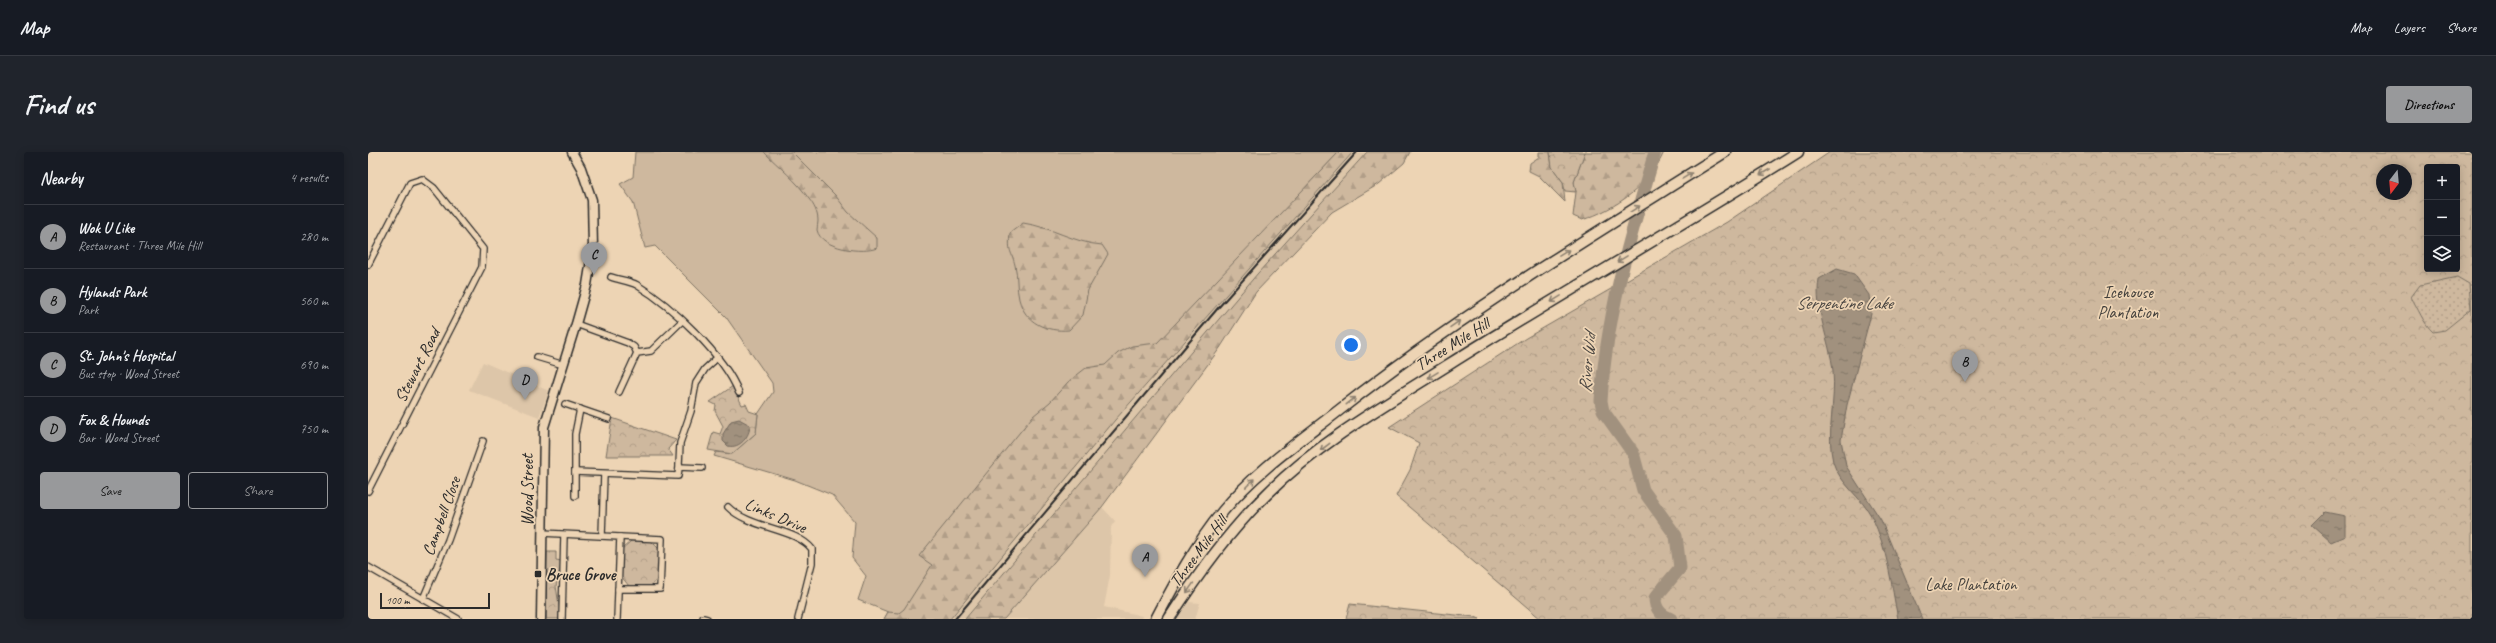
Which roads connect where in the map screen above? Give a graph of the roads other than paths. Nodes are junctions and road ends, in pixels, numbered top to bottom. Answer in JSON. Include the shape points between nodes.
{"nodes":[{"id":1,"x":572,"y":152,"type":"edge"},
{"id":2,"x":1725,"y":152,"type":"edge"},
{"id":3,"x":1798,"y":152,"type":"edge"},
{"id":4,"x":368,"y":265,"type":"edge"},
{"id":5,"x":611,"y":277,"type":"dead end"},
{"id":6,"x":682,"y":321,"type":"junction"},
{"id":7,"x":576,"y":324,"type":"junction"},
{"id":8,"x":637,"y":353,"type":"junction"},
{"id":9,"x":537,"y":357,"type":"dead end"},
{"id":10,"x":718,"y":358,"type":"junction"},
{"id":11,"x":564,"y":365,"type":"junction"},
{"id":12,"x":619,"y":392,"type":"dead end"},
{"id":13,"x":739,"y":392,"type":"dead end"},
{"id":14,"x":565,"y":404,"type":"dead end"},
{"id":15,"x":580,"y":409,"type":"junction"},
{"id":16,"x":609,"y":419,"type":"dead end"},
{"id":17,"x":483,"y":441,"type":"dead end"},
{"id":18,"x":679,"y":465,"type":"dead end"},
{"id":19,"x":702,"y":468,"type":"dead end"},
{"id":20,"x":575,"y":472,"type":"junction"},
{"id":21,"x":604,"y":474,"type":"junction"},
{"id":22,"x":368,"y":491,"type":"edge"},
{"id":23,"x":575,"y":496,"type":"dead end"},
{"id":24,"x":728,"y":507,"type":"dead end"},
{"id":25,"x":542,"y":533,"type":"junction"},
{"id":26,"x":564,"y":535,"type":"junction"},
{"id":27,"x":602,"y":536,"type":"junction"},
{"id":28,"x":620,"y":537,"type":"junction"},
{"id":29,"x":368,"y":568,"type":"edge"},
{"id":30,"x":618,"y":589,"type":"junction"},
{"id":31,"x":423,"y":599,"type":"junction"},
{"id":32,"x":458,"y":619,"type":"edge"},
{"id":33,"x":541,"y":619,"type":"edge"},
{"id":34,"x":562,"y":619,"type":"edge"},
{"id":35,"x":617,"y":619,"type":"edge"},
{"id":36,"x":798,"y":619,"type":"edge"},
{"id":37,"x":1156,"y":619,"type":"edge"},
{"id":38,"x":1170,"y":619,"type":"edge"}],
"edges":[{"from":1,"to":7,"type":"main road","name":"Wood Street","via":[[587,182],[592,200],[593,225],[590,269]]},
{"from":37,"to":2,"type":"highway","name":"Three Mile Hill","one_way":true,"via":[[1202,538],[1223,511],[1265,469],[1304,436],[1435,338]]},
{"from":3,"to":38,"type":"highway","name":"Three Mile Hill","one_way":true,"via":[[1398,397],[1325,446],[1286,477],[1236,527]]},
{"from":4,"to":22,"type":"street","name":"Stewart Road","via":[[410,183],[422,180],[434,188],[482,249],[482,267]]},
{"from":5,"to":6,"type":"street","via":[[636,285]]},
{"from":6,"to":8,"type":"street","via":[[651,351]]},
{"from":6,"to":10,"type":"street"},
{"from":7,"to":8,"type":"street","via":[[628,343]]},
{"from":7,"to":11,"type":"main road","name":"Wood Street"},
{"from":8,"to":12,"type":"street"},
{"from":9,"to":11,"type":"street"},
{"from":10,"to":13,"type":"street"},
{"from":10,"to":18,"type":"street","via":[[700,375],[696,383],[691,411],[680,444]]},
{"from":11,"to":25,"type":"main road","name":"Wood Street","via":[[544,427]]},
{"from":14,"to":15,"type":"street"},
{"from":15,"to":16,"type":"street"},
{"from":15,"to":20,"type":"street","via":[[575,434]]},
{"from":17,"to":31,"type":"street","name":"Campbell Close","via":[[448,540]]},
{"from":19,"to":21,"type":"street","via":[[679,467],[678,476]]},
{"from":20,"to":21,"type":"street"},
{"from":20,"to":23,"type":"street"},
{"from":21,"to":27,"type":"street"},
{"from":24,"to":36,"type":"street","name":"Links Drive","via":[[741,518],[802,540],[812,549],[812,563]]},
{"from":25,"to":26,"type":"street"},
{"from":25,"to":33,"type":"main road","name":"Wood Street"},
{"from":26,"to":27,"type":"street"},
{"from":26,"to":34,"type":"street"},
{"from":27,"to":28,"type":"street"},
{"from":28,"to":30,"type":"street"},
{"from":28,"to":30,"type":"street","via":[[662,539],[660,590]]},
{"from":29,"to":31,"type":"street"},
{"from":30,"to":35,"type":"street"},
{"from":31,"to":32,"type":"street"}]}
